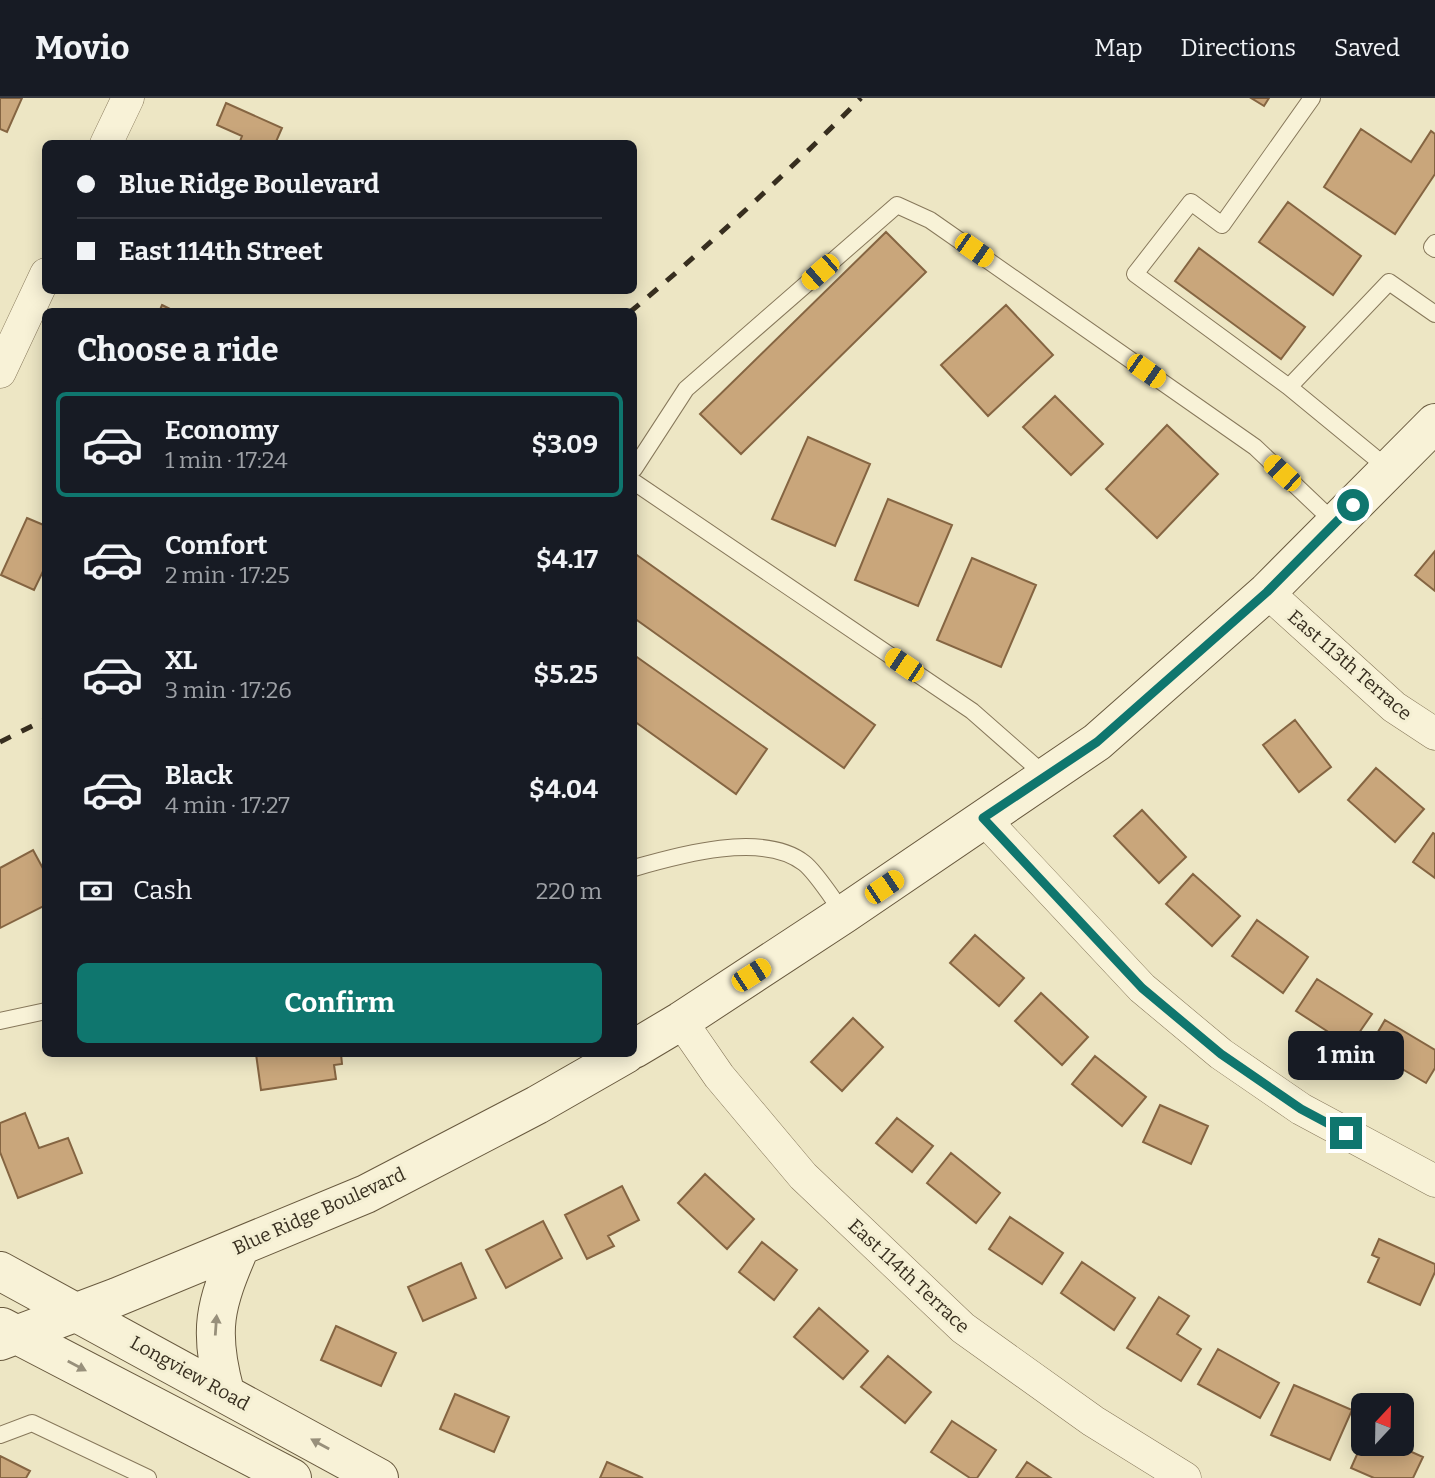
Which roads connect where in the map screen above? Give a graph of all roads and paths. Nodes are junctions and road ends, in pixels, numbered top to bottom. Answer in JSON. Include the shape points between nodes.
{"nodes":[{"id":1,"x":128,"y":98,"type":"edge"},
{"id":2,"x":1312,"y":98,"type":"edge"},
{"id":3,"x":109,"y":140,"type":"edge"},
{"id":4,"x":1435,"y":243,"type":"edge"},
{"id":5,"x":1435,"y":250,"type":"edge"},
{"id":6,"x":42,"y":283,"type":"edge"},
{"id":7,"x":1435,"y":314,"type":"edge"},
{"id":8,"x":0,"y":372,"type":"edge"},
{"id":9,"x":1289,"y":387,"type":"junction"},
{"id":10,"x":1435,"y":423,"type":"edge"},
{"id":11,"x":637,"y":464,"type":"edge"},
{"id":12,"x":1390,"y":470,"type":"junction"},
{"id":13,"x":637,"y":484,"type":"edge"},
{"id":14,"x":1335,"y":523,"type":"junction"},
{"id":15,"x":1267,"y":592,"type":"junction"},
{"id":16,"x":1435,"y":734,"type":"edge"},
{"id":17,"x":1046,"y":776,"type":"junction"},
{"id":18,"x":983,"y":818,"type":"junction"},
{"id":19,"x":637,"y":866,"type":"edge"},
{"id":20,"x":844,"y":915,"type":"junction"},
{"id":21,"x":42,"y":1012,"type":"edge"},
{"id":22,"x":0,"y":1021,"type":"edge"},
{"id":23,"x":681,"y":1021,"type":"junction"},
{"id":24,"x":637,"y":1047,"type":"edge"},
{"id":25,"x":621,"y":1057,"type":"edge"},
{"id":26,"x":1435,"y":1181,"type":"edge"},
{"id":27,"x":240,"y":1247,"type":"junction"},
{"id":28,"x":0,"y":1271,"type":"edge"},
{"id":29,"x":77,"y":1311,"type":"junction"},
{"id":30,"x":6,"y":1334,"type":"edge"},
{"id":31,"x":225,"y":1392,"type":"junction"},
{"id":32,"x":0,"y":1435,"type":"edge"},
{"id":33,"x":281,"y":1476,"type":"edge"},
{"id":34,"x":148,"y":1478,"type":"edge"},
{"id":35,"x":379,"y":1478,"type":"edge"},
{"id":36,"x":1185,"y":1478,"type":"edge"}],
"edges":[{"from":1,"to":3,"type":"street"},
{"from":2,"to":9,"type":"lane","via":[[1222,225],[1191,202],[1135,274]]},
{"from":4,"to":5,"type":"lane"},
{"from":6,"to":8,"type":"street"},
{"from":7,"to":9,"type":"lane","via":[[1389,282]]},
{"from":9,"to":12,"type":"lane"},
{"from":10,"to":12,"type":"main road"},
{"from":11,"to":14,"type":"lane","via":[[686,389],[897,205],[930,220],[1255,447]]},
{"from":12,"to":14,"type":"main road"},
{"from":13,"to":17,"type":"lane","via":[[972,711]]},
{"from":14,"to":15,"type":"main road"},
{"from":15,"to":16,"type":"street","name":"East 113th Terrace","via":[[1394,707]]},
{"from":15,"to":17,"type":"main road","via":[[1097,742]]},
{"from":17,"to":18,"type":"main road"},
{"from":18,"to":20,"type":"main road"},
{"from":18,"to":26,"type":"street","via":[[1142,988],[1221,1054],[1301,1109]]},
{"from":19,"to":20,"type":"lane","via":[[686,853],[746,847],[781,851],[804,863]]},
{"from":20,"to":23,"type":"main road"},
{"from":21,"to":22,"type":"lane"},
{"from":23,"to":24,"type":"main road"},
{"from":23,"to":36,"type":"street","name":"East 114th Terrace","via":[[719,1076],[803,1176],[963,1328],[1093,1421]]},
{"from":25,"to":27,"type":"main road","name":"Blue Ridge Boulevard","via":[[366,1194]]},
{"from":27,"to":29,"type":"main road","name":"Blue Ridge Boulevard"},
{"from":31,"to":27,"type":"main road","one_way":true,"via":[[216,1361],[215,1324],[222,1289]]},
{"from":28,"to":29,"type":"main road","name":"Longview Road"},
{"from":29,"to":30,"type":"main road","name":"Blue Ridge Boulevard"},
{"from":29,"to":31,"type":"main road","name":"Longview Road"},
{"from":30,"to":33,"type":"main road","one_way":true},
{"from":35,"to":31,"type":"main road","name":"Longview Road","one_way":true},
{"from":32,"to":34,"type":"lane","via":[[32,1423]]}]}
